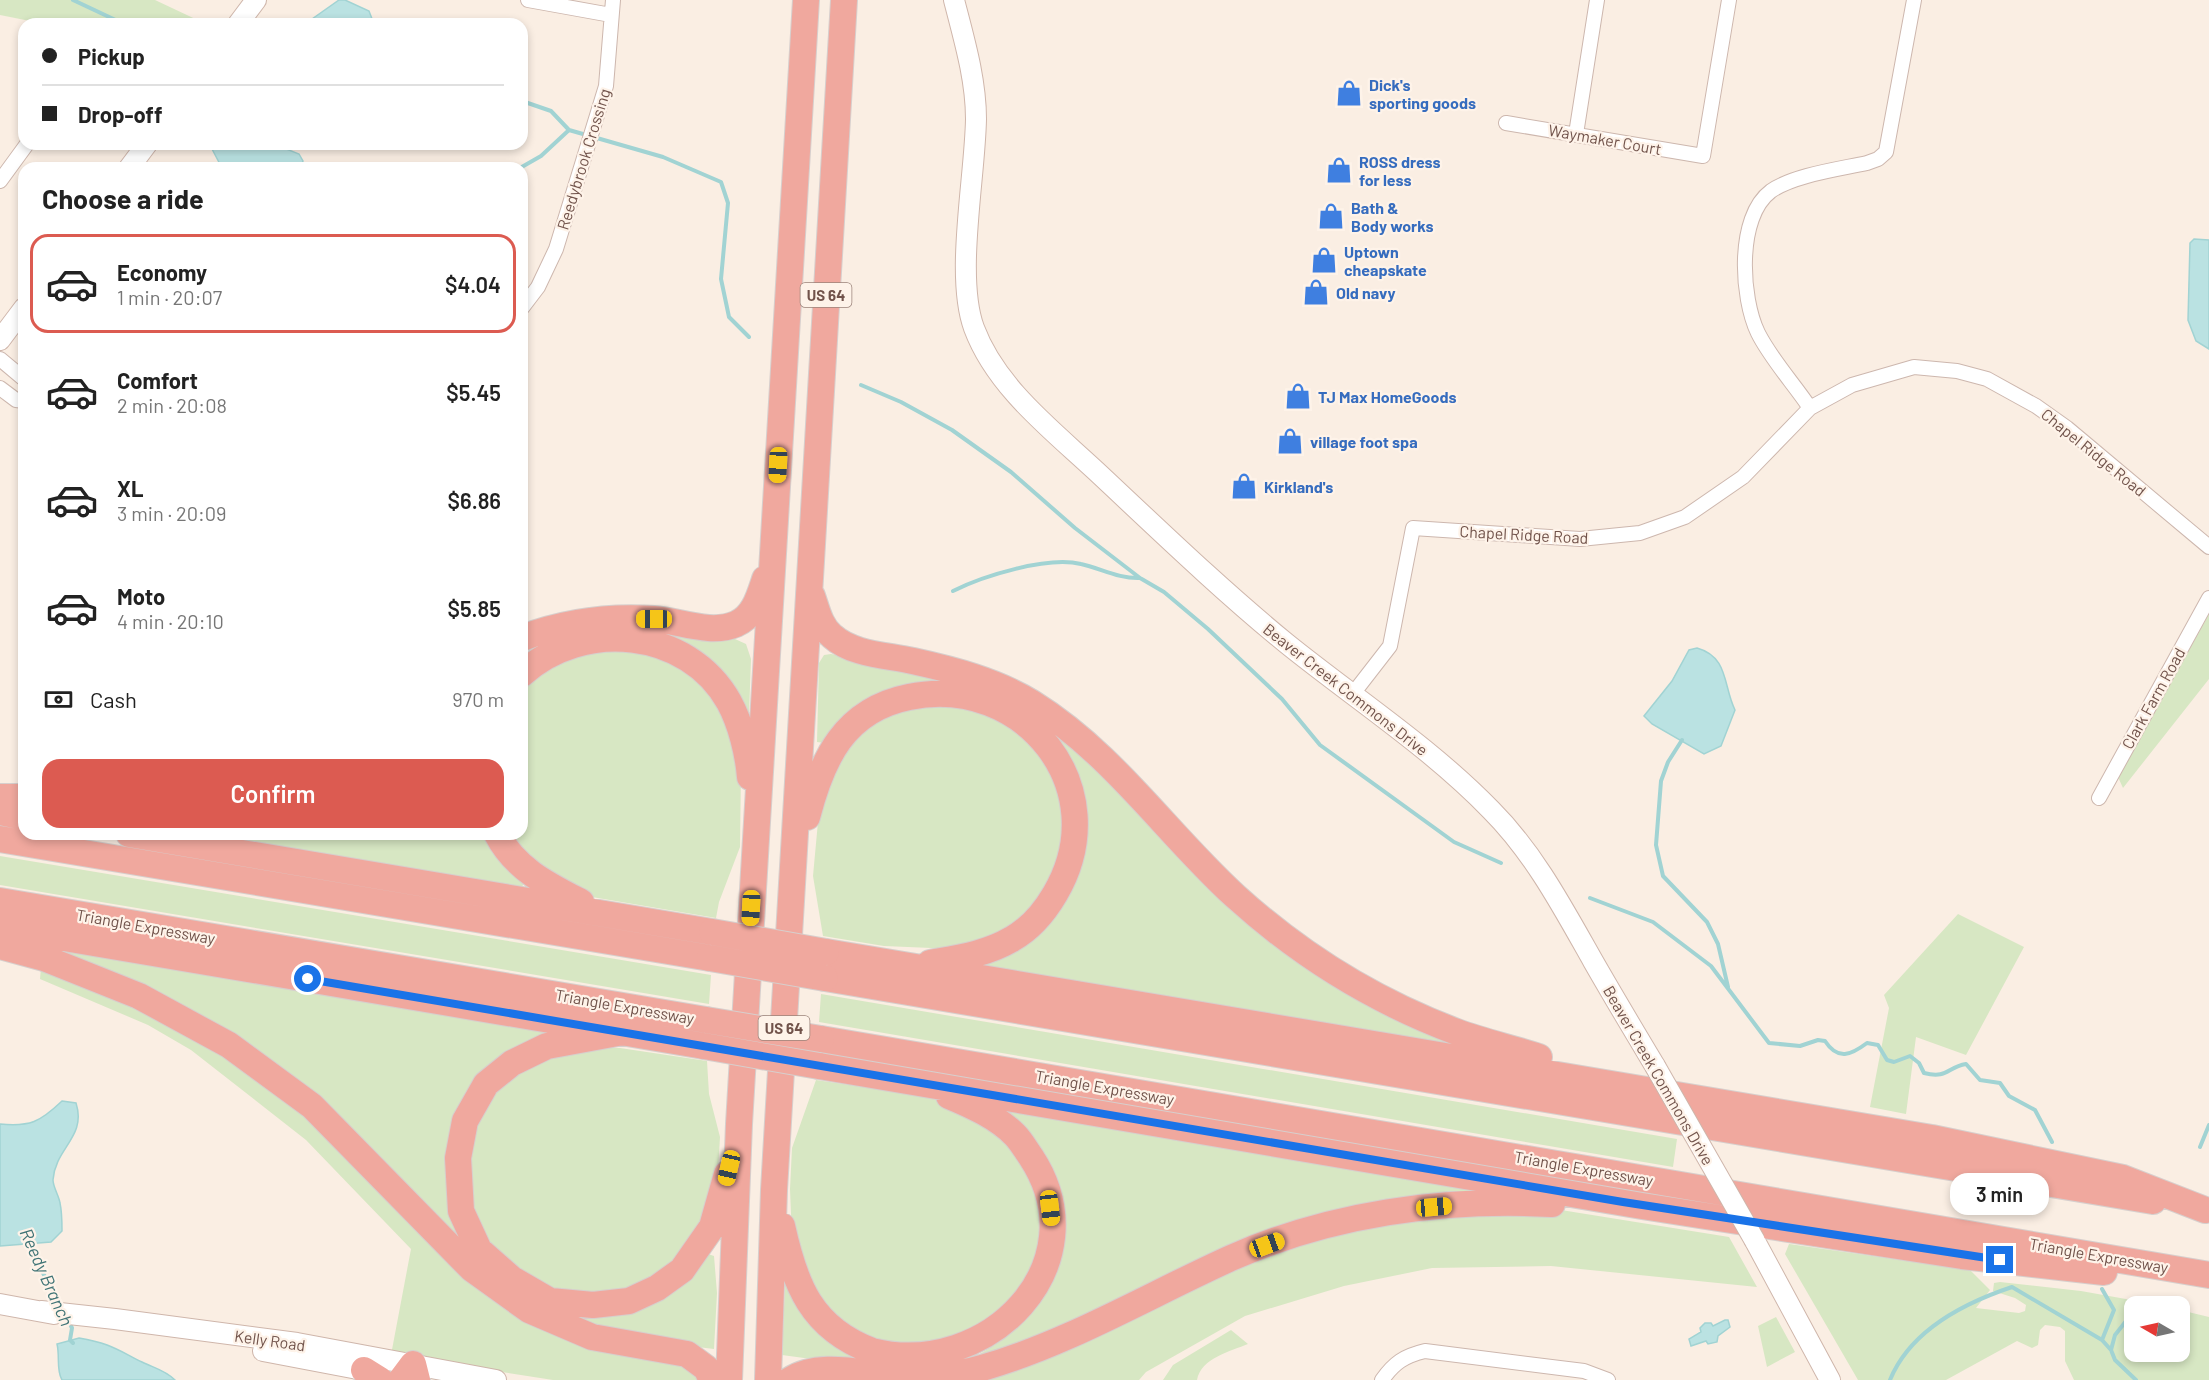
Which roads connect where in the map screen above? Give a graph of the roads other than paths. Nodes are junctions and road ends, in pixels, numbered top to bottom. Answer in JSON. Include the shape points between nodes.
{"nodes":[{"id":1,"x":256,"y":0,"type":"edge"},
{"id":2,"x":528,"y":0,"type":"edge"},
{"id":3,"x":613,"y":0,"type":"edge"},
{"id":4,"x":806,"y":0,"type":"edge"},
{"id":5,"x":844,"y":0,"type":"edge"},
{"id":6,"x":954,"y":0,"type":"edge"},
{"id":7,"x":1597,"y":0,"type":"edge"},
{"id":8,"x":1729,"y":0,"type":"edge"},
{"id":9,"x":1914,"y":0,"type":"edge"},
{"id":10,"x":544,"y":2,"type":"edge"},
{"id":11,"x":611,"y":15,"type":"junction"},
{"id":12,"x":242,"y":18,"type":"edge"},
{"id":13,"x":1506,"y":123,"type":"dead end"},
{"id":14,"x":1576,"y":134,"type":"junction"},
{"id":15,"x":23,"y":150,"type":"edge"},
{"id":16,"x":0,"y":181,"type":"edge"},
{"id":17,"x":528,"y":300,"type":"edge"},
{"id":18,"x":18,"y":316,"type":"edge"},
{"id":19,"x":0,"y":340,"type":"edge"},
{"id":20,"x":0,"y":359,"type":"edge"},
{"id":21,"x":18,"y":374,"type":"edge"},
{"id":22,"x":0,"y":388,"type":"edge"},
{"id":23,"x":18,"y":400,"type":"edge"},
{"id":24,"x":1810,"y":408,"type":"junction"},
{"id":25,"x":2209,"y":547,"type":"edge"},
{"id":26,"x":773,"y":556,"type":"junction"},
{"id":27,"x":810,"y":590,"type":"junction"},
{"id":28,"x":2209,"y":598,"type":"edge"},
{"id":29,"x":528,"y":636,"type":"edge"},
{"id":30,"x":528,"y":670,"type":"edge"},
{"id":31,"x":1352,"y":695,"type":"junction"},
{"id":32,"x":0,"y":797,"type":"edge"},
{"id":33,"x":18,"y":797,"type":"edge"},
{"id":34,"x":2098,"y":798,"type":"dead end"},
{"id":35,"x":0,"y":813,"type":"edge"},
{"id":36,"x":18,"y":815,"type":"edge"},
{"id":37,"x":756,"y":836,"type":"junction"},
{"id":38,"x":0,"y":839,"type":"edge"},
{"id":39,"x":165,"y":840,"type":"edge"},
{"id":40,"x":501,"y":840,"type":"edge"},
{"id":41,"x":793,"y":867,"type":"junction"},
{"id":42,"x":0,"y":901,"type":"edge"},
{"id":43,"x":606,"y":914,"type":"junction"},
{"id":44,"x":0,"y":927,"type":"edge"},
{"id":45,"x":0,"y":946,"type":"edge"},
{"id":46,"x":913,"y":966,"type":"junction"},
{"id":47,"x":624,"y":1032,"type":"junction"},
{"id":48,"x":917,"y":1082,"type":"junction"},
{"id":49,"x":1619,"y":1084,"type":"junction"},
{"id":50,"x":739,"y":1124,"type":"junction"},
{"id":51,"x":774,"y":1190,"type":"junction"},
{"id":52,"x":1642,"y":1206,"type":"junction"},
{"id":53,"x":2207,"y":1210,"type":"edge"},
{"id":54,"x":2209,"y":1275,"type":"edge"},
{"id":55,"x":2209,"y":1283,"type":"edge"},
{"id":56,"x":0,"y":1304,"type":"edge"},
{"id":57,"x":41,"y":1311,"type":"junction"},
{"id":58,"x":402,"y":1376,"type":"edge"},
{"id":59,"x":496,"y":1380,"type":"edge"},
{"id":60,"x":712,"y":1380,"type":"edge"},
{"id":61,"x":729,"y":1380,"type":"edge"},
{"id":62,"x":768,"y":1380,"type":"edge"},
{"id":63,"x":790,"y":1380,"type":"edge"},
{"id":64,"x":1382,"y":1380,"type":"edge"},
{"id":65,"x":1608,"y":1380,"type":"edge"},
{"id":66,"x":1830,"y":1380,"type":"edge"}],
"edges":[{"from":1,"to":12,"type":"street"},
{"from":2,"to":10,"type":"street"},
{"from":3,"to":11,"type":"street","name":"Reedybrook Crossing"},
{"from":4,"to":26,"type":"highway","number":"US 64"},
{"from":5,"to":27,"type":"highway","number":"US 64"},
{"from":6,"to":31,"type":"street","name":"Beaver Creek Commons Drive","via":[[970,65],[976,117],[968,308],[995,368],[1047,425],[1248,612]]},
{"from":7,"to":14,"type":"street"},
{"from":8,"to":14,"type":"street","name":"Waymaker Court","via":[[1703,156]]},
{"from":9,"to":24,"type":"street","via":[[1886,152],[1878,159],[1780,186],[1765,197],[1752,217],[1746,251],[1746,292],[1758,333]]},
{"from":10,"to":11,"type":"street"},
{"from":11,"to":17,"type":"street","name":"Reedybrook Crossing","via":[[606,86],[549,265]]},
{"from":13,"to":14,"type":"street","name":"Waymaker Court"},
{"from":15,"to":16,"type":"street"},
{"from":18,"to":19,"type":"street"},
{"from":20,"to":21,"type":"street"},
{"from":22,"to":23,"type":"street"},
{"from":24,"to":25,"type":"street","name":"Chapel Ridge Road","via":[[1852,385],[1914,367],[1957,371],[1987,379],[2067,428]]},
{"from":24,"to":31,"type":"street","name":"Chapel Ridge Road","via":[[1743,477],[1685,517],[1640,533],[1580,539],[1413,528],[1390,645]]},
{"from":26,"to":29,"type":"highway","via":[[750,615],[725,627],[654,619],[594,619]]},
{"from":26,"to":37,"type":"highway","number":"US 64"},
{"from":27,"to":41,"type":"highway","number":"US 64"},
{"from":27,"to":49,"type":"highway","via":[[820,621],[844,644],[963,673],[1029,701],[1069,727],[1110,763],[1233,894],[1295,946],[1339,975],[1380,999],[1457,1032]]},
{"from":28,"to":34,"type":"street","name":"Clark Farm Road"},
{"from":30,"to":37,"type":"highway","via":[[546,656],[602,638],[641,640],[680,654],[717,686],[736,717],[749,762]]},
{"from":31,"to":66,"type":"street","name":"Beaver Creek Commons Drive","bridge":true,"via":[[1467,787],[1515,837],[1553,891],[1755,1240]]},
{"from":32,"to":33,"type":"highway"},
{"from":35,"to":36,"type":"highway"},
{"from":37,"to":50,"type":"highway","number":"US 64"},
{"from":38,"to":53,"type":"highway","bridge":true},
{"from":39,"to":43,"type":"highway"},
{"from":40,"to":43,"type":"highway","via":[[531,875]]},
{"from":41,"to":46,"type":"highway","via":[[825,761],[843,734],[867,714],[896,699],[946,692],[998,704],[1025,722],[1060,764],[1069,788],[1074,840],[1062,882],[1036,920],[1014,938],[969,956]]},
{"from":41,"to":51,"type":"highway","number":"US 64"},
{"from":42,"to":54,"type":"highway","name":"Triangle Expressway","bridge":true},
{"from":43,"to":46,"type":"highway","bridge":true},
{"from":44,"to":47,"type":"highway"},
{"from":45,"to":60,"type":"highway","via":[[44,958],[139,996],[229,1045],[312,1106],[472,1269],[529,1310],[592,1337],[687,1354],[706,1368]]},
{"from":46,"to":49,"type":"highway"},
{"from":47,"to":48,"type":"highway","bridge":true},
{"from":47,"to":50,"type":"highway","via":[[547,1046],[512,1063],[486,1084],[465,1121],[458,1158],[461,1211],[479,1250],[512,1279],[550,1300],[593,1305],[629,1301],[657,1288],[682,1270],[712,1227]]},
{"from":48,"to":51,"type":"highway","via":[[1002,1124],[1017,1136],[1042,1179],[1051,1220],[1051,1246],[1043,1276],[1026,1308],[1004,1330],[980,1346],[951,1357],[921,1361],[891,1358],[835,1332],[809,1306],[794,1271]]},
{"from":48,"to":52,"type":"highway"},
{"from":49,"to":53,"type":"highway","via":[[2045,1160],[2123,1178]]},
{"from":50,"to":61,"type":"highway","number":"US 64"},
{"from":51,"to":62,"type":"highway","number":"US 64"},
{"from":52,"to":55,"type":"highway","via":[[1962,1256]]},
{"from":52,"to":63,"type":"highway","via":[[1482,1203],[1410,1209],[1349,1221],[1284,1238],[1233,1257],[1038,1350],[978,1369],[901,1376],[808,1371]]},
{"from":56,"to":57,"type":"street","name":"Kelly Road"},
{"from":57,"to":58,"type":"street","name":"Kelly Road"},
{"from":57,"to":58,"type":"street","name":"Kelly Road","via":[[297,1343]]},
{"from":58,"to":59,"type":"street","name":"Kelly Road"},
{"from":64,"to":65,"type":"street","via":[[1393,1364],[1425,1351],[1584,1371]]}]}
